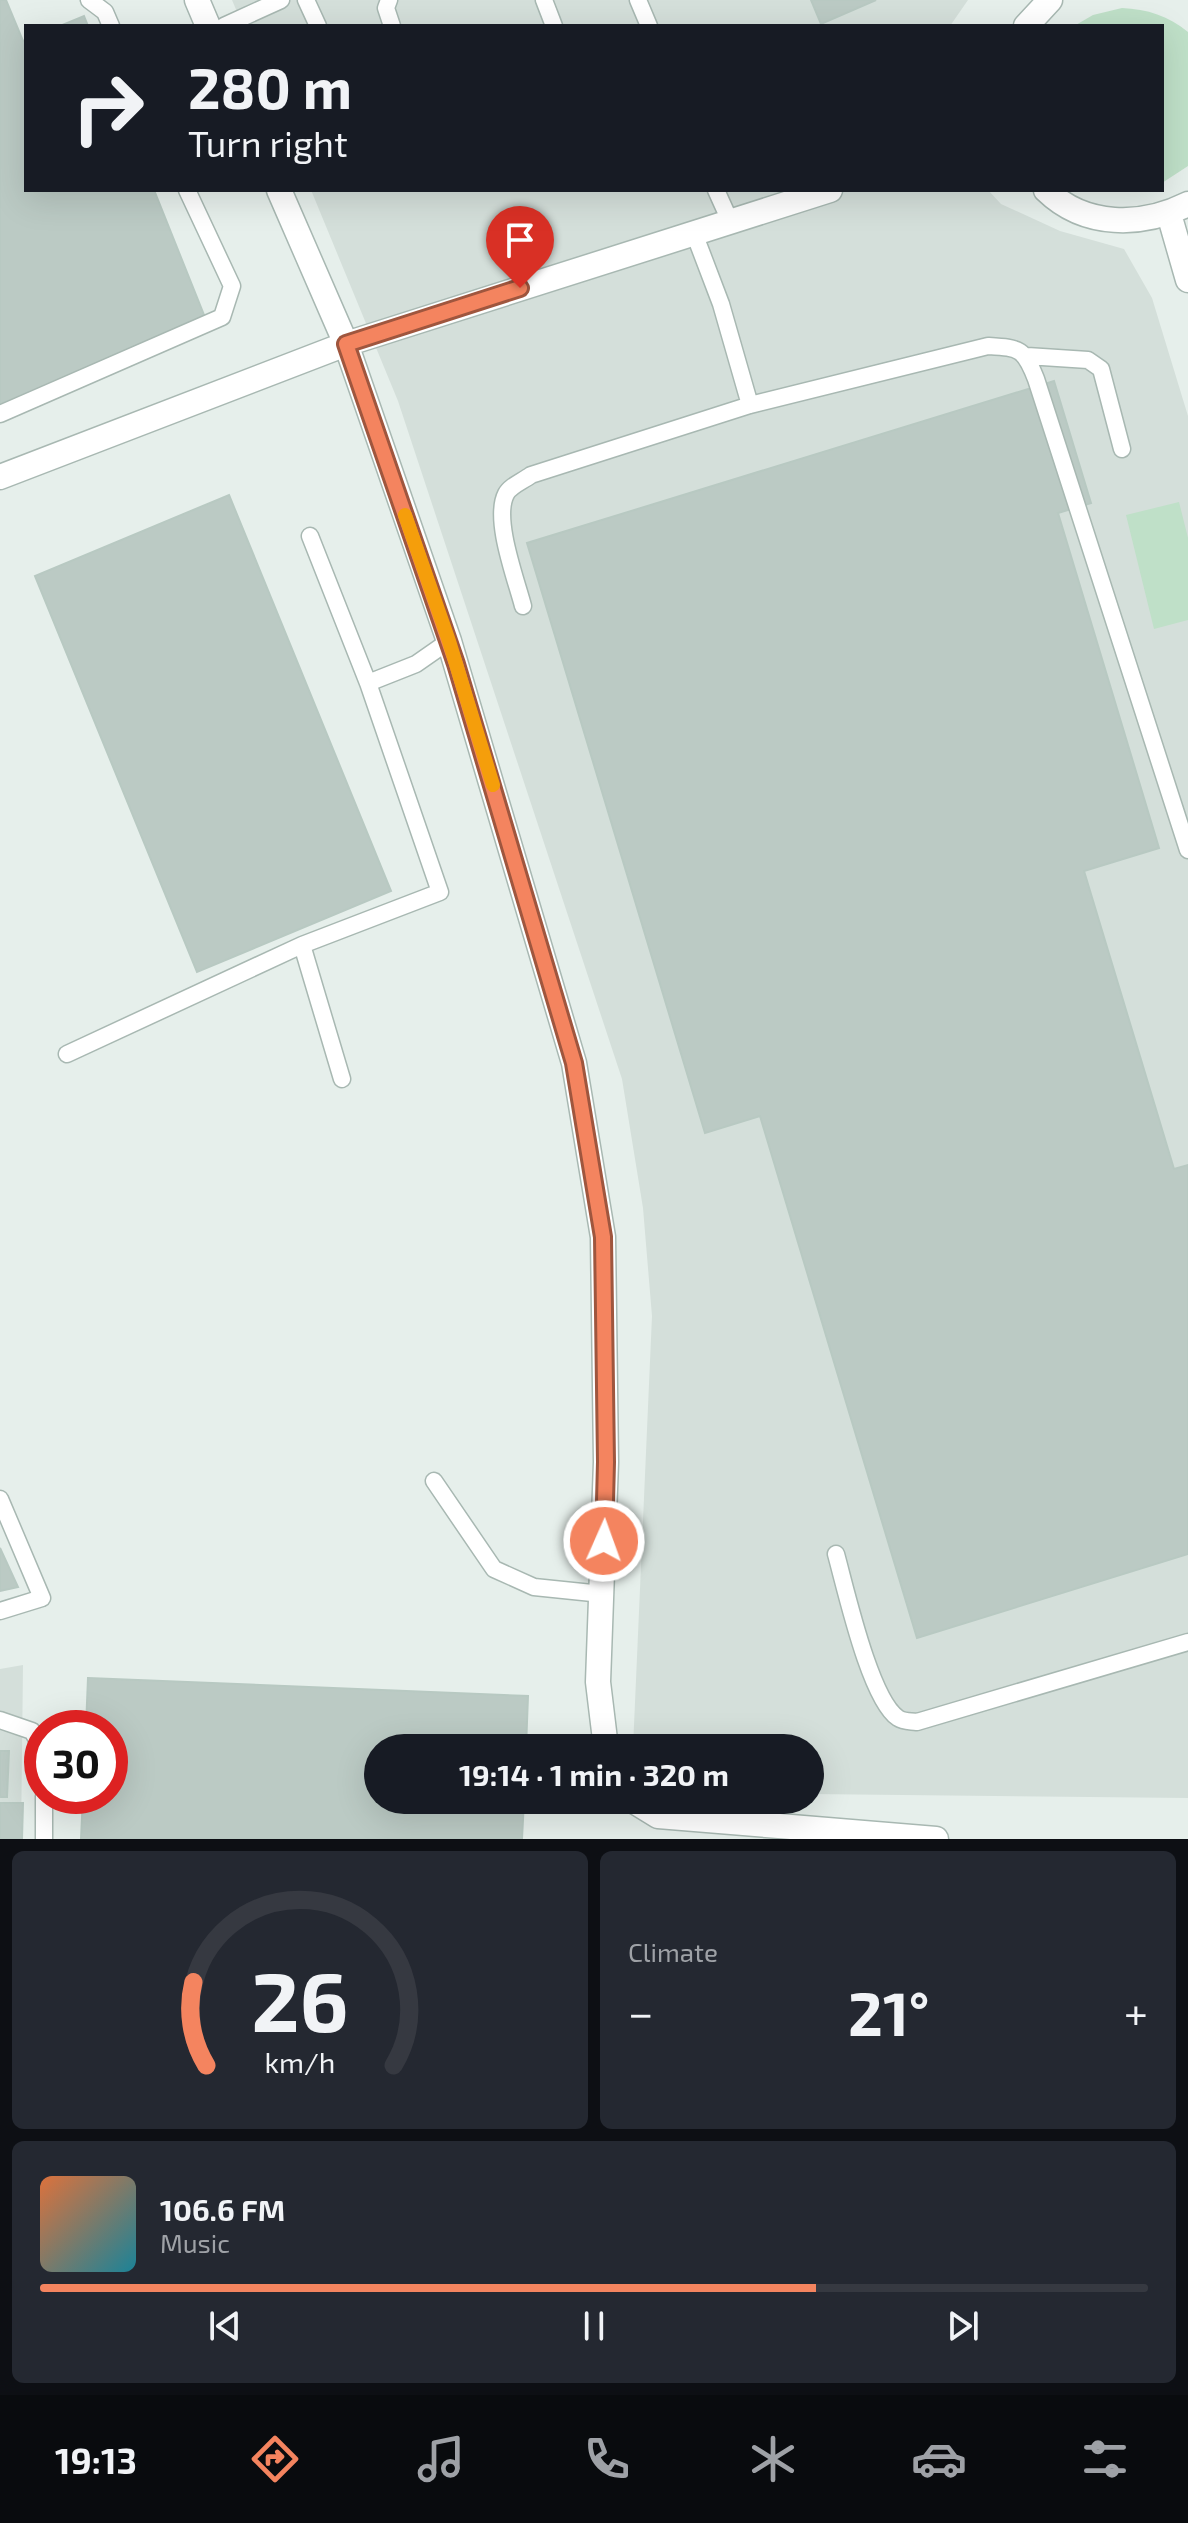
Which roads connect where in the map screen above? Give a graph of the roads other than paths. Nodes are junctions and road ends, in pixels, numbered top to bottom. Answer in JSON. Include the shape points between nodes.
{"nodes":[{"id":1,"x":89,"y":0,"type":"edge"},
{"id":2,"x":197,"y":0,"type":"edge"},
{"id":3,"x":281,"y":0,"type":"edge"},
{"id":4,"x":306,"y":0,"type":"edge"},
{"id":5,"x":389,"y":0,"type":"edge"},
{"id":6,"x":544,"y":0,"type":"edge"},
{"id":7,"x":638,"y":0,"type":"edge"},
{"id":8,"x":1050,"y":0,"type":"edge"},
{"id":9,"x":110,"y":24,"type":"edge"},
{"id":10,"x":207,"y":24,"type":"edge"},
{"id":11,"x":228,"y":24,"type":"edge"},
{"id":12,"x":317,"y":24,"type":"edge"},
{"id":13,"x":391,"y":24,"type":"edge"},
{"id":14,"x":553,"y":24,"type":"edge"},
{"id":15,"x":648,"y":24,"type":"edge"},
{"id":16,"x":1028,"y":24,"type":"edge"},
{"id":17,"x":188,"y":192,"type":"edge"},
{"id":18,"x":280,"y":192,"type":"edge"},
{"id":19,"x":717,"y":192,"type":"edge"},
{"id":20,"x":824,"y":192,"type":"edge"},
{"id":21,"x":1049,"y":192,"type":"edge"},
{"id":22,"x":1178,"y":209,"type":"edge"},
{"id":23,"x":730,"y":221,"type":"junction"},
{"id":24,"x":694,"y":233,"type":"junction"},
{"id":25,"x":1188,"y":280,"type":"edge"},
{"id":26,"x":346,"y":344,"type":"junction"},
{"id":27,"x":1027,"y":356,"type":"junction"},
{"id":28,"x":750,"y":405,"type":"junction"},
{"id":29,"x":0,"y":414,"type":"edge"},
{"id":30,"x":1122,"y":449,"type":"dead end"},
{"id":31,"x":0,"y":477,"type":"edge"},
{"id":32,"x":310,"y":536,"type":"dead end"},
{"id":33,"x":523,"y":606,"type":"dead end"},
{"id":34,"x":449,"y":641,"type":"junction"},
{"id":35,"x":368,"y":683,"type":"junction"},
{"id":36,"x":1188,"y":850,"type":"edge"},
{"id":37,"x":302,"y":945,"type":"junction"},
{"id":38,"x":67,"y":1054,"type":"dead end"},
{"id":39,"x":342,"y":1079,"type":"dead end"},
{"id":40,"x":434,"y":1481,"type":"dead end"},
{"id":41,"x":0,"y":1499,"type":"edge"},
{"id":42,"x":836,"y":1554,"type":"dead end"},
{"id":43,"x":602,"y":1594,"type":"junction"},
{"id":44,"x":0,"y":1611,"type":"edge"},
{"id":45,"x":1188,"y":1642,"type":"edge"},
{"id":46,"x":0,"y":1720,"type":"edge"},
{"id":47,"x":24,"y":1728,"type":"edge"},
{"id":48,"x":604,"y":1734,"type":"edge"},
{"id":49,"x":44,"y":1814,"type":"edge"},
{"id":50,"x":655,"y":1814,"type":"edge"},
{"id":51,"x":44,"y":1839,"type":"edge"},
{"id":52,"x":936,"y":1839,"type":"edge"}],
"edges":[{"from":1,"to":9,"type":"lane","via":[[105,12]]},
{"from":2,"to":10,"type":"street"},
{"from":3,"to":11,"type":"lane"},
{"from":4,"to":12,"type":"lane"},
{"from":5,"to":13,"type":"lane"},
{"from":6,"to":14,"type":"lane"},
{"from":7,"to":15,"type":"lane"},
{"from":8,"to":16,"type":"street"},
{"from":17,"to":29,"type":"lane","via":[[232,286],[222,317]]},
{"from":18,"to":26,"type":"street"},
{"from":19,"to":23,"type":"lane"},
{"from":20,"to":23,"type":"street"},
{"from":21,"to":22,"type":"street","via":[[1068,206],[1108,220],[1149,219]]},
{"from":22,"to":25,"type":"street"},
{"from":23,"to":24,"type":"street"},
{"from":24,"to":26,"type":"street"},
{"from":24,"to":28,"type":"lane"},
{"from":26,"to":31,"type":"street"},
{"from":26,"to":34,"type":"street"},
{"from":27,"to":28,"type":"lane","via":[[1016,348],[988,346]]},
{"from":27,"to":30,"type":"lane","via":[[1088,360],[1101,369]]},
{"from":27,"to":36,"type":"lane"},
{"from":28,"to":33,"type":"lane","via":[[531,475],[507,491],[504,531]]},
{"from":32,"to":35,"type":"lane"},
{"from":34,"to":35,"type":"lane","via":[[416,664]]},
{"from":34,"to":43,"type":"street","via":[[574,1063],[603,1237]]},
{"from":35,"to":37,"type":"lane","via":[[440,892]]},
{"from":37,"to":38,"type":"lane"},
{"from":37,"to":39,"type":"lane"},
{"from":40,"to":43,"type":"lane","via":[[494,1569],[534,1587]]},
{"from":41,"to":44,"type":"lane","via":[[42,1598]]},
{"from":42,"to":45,"type":"lane","via":[[870,1674],[896,1717],[906,1721]]},
{"from":43,"to":48,"type":"street","via":[[598,1682]]},
{"from":46,"to":47,"type":"lane"},
{"from":49,"to":51,"type":"lane"},
{"from":50,"to":52,"type":"street"}]}
